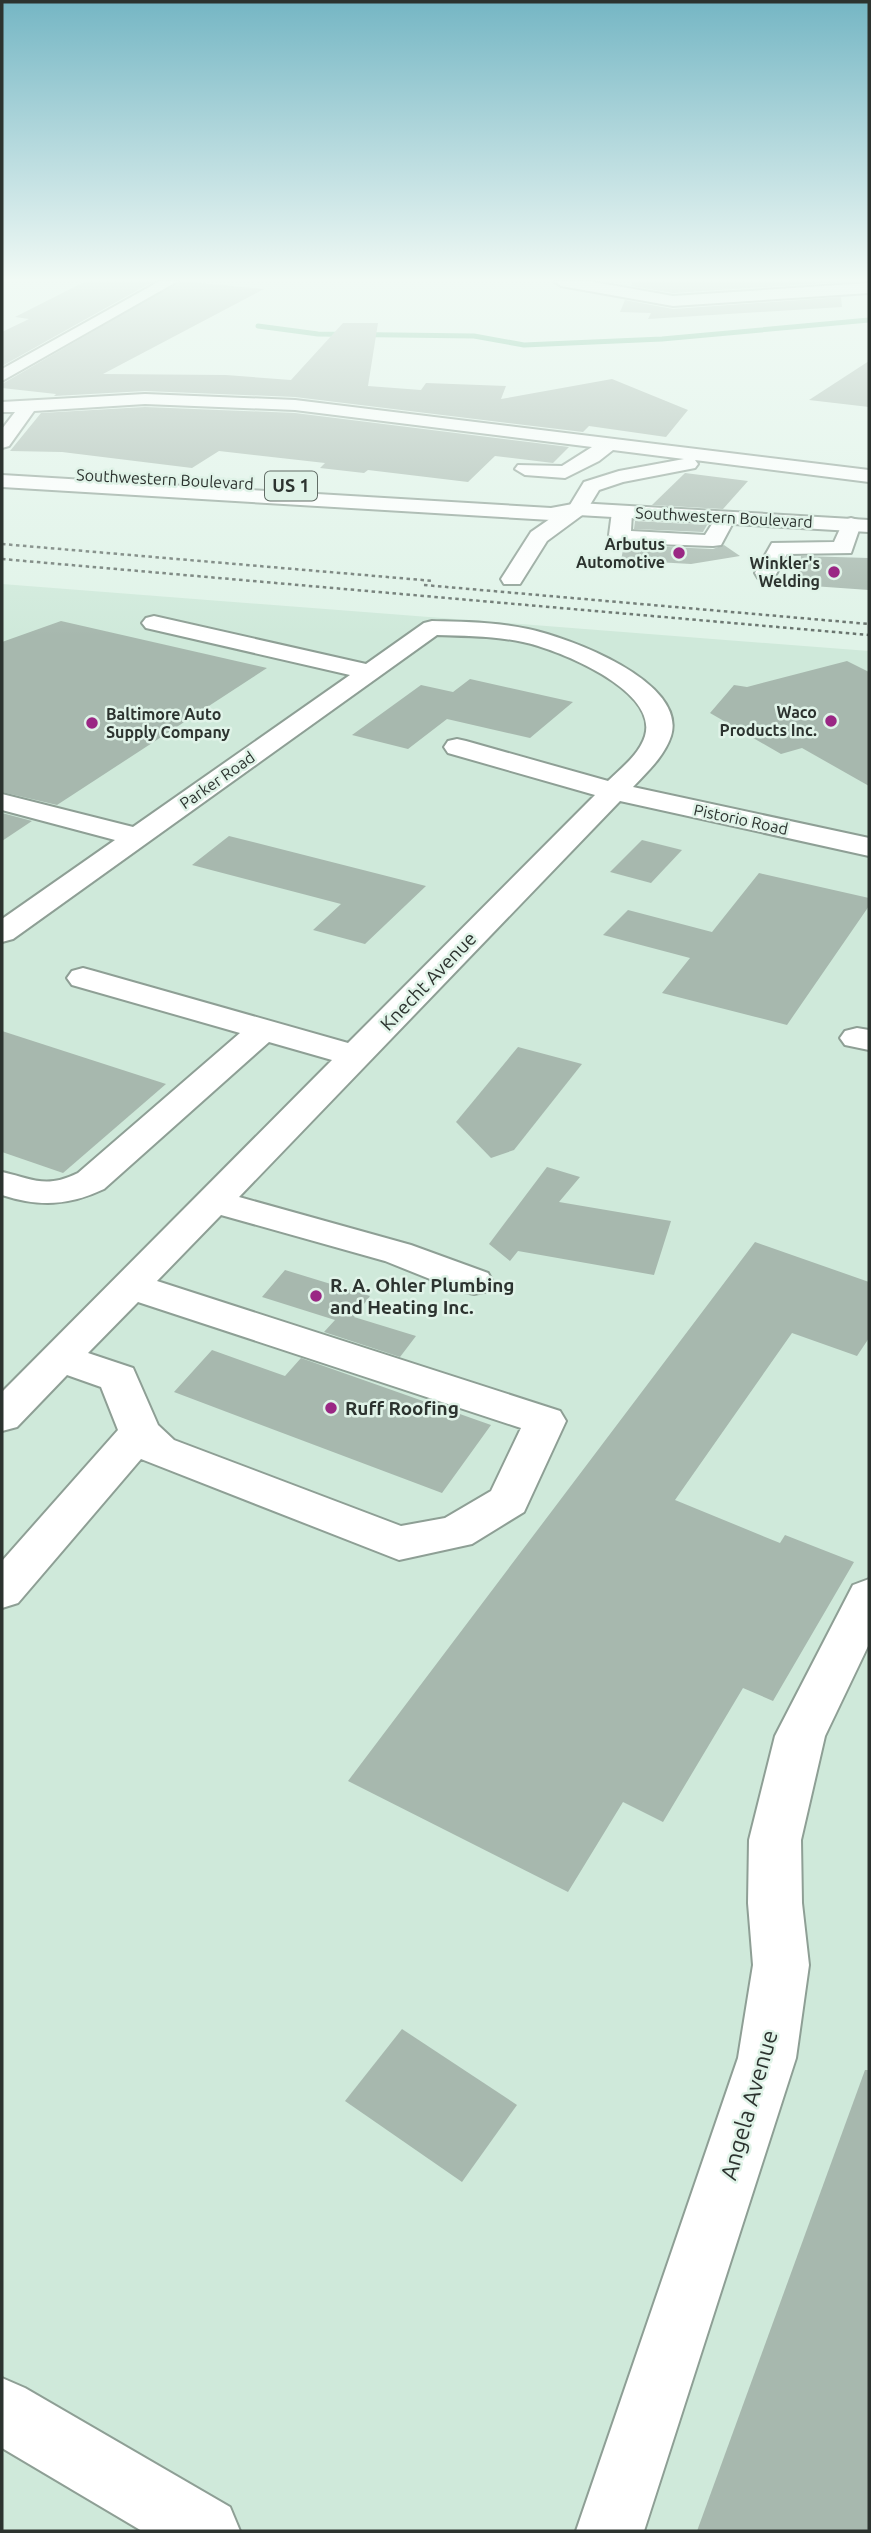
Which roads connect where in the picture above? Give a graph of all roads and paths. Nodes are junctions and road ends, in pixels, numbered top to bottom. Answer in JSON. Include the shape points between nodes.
{"nodes":[{"id":1,"x":141,"y":399,"type":"edge"},
{"id":2,"x":155,"y":399,"type":"edge"},
{"id":3,"x":29,"y":405,"type":"junction"},
{"id":4,"x":2,"y":407,"type":"edge"},
{"id":5,"x":2,"y":442,"type":"edge"},
{"id":6,"x":609,"y":444,"type":"junction"},
{"id":7,"x":717,"y":457,"type":"junction"},
{"id":8,"x":525,"y":468,"type":"dead end"},
{"id":9,"x":2,"y":470,"type":"edge"},
{"id":10,"x":869,"y":476,"type":"edge"},
{"id":11,"x":2,"y":481,"type":"edge"},
{"id":12,"x":578,"y":509,"type":"junction"},
{"id":13,"x":860,"y":525,"type":"edge"},
{"id":14,"x":766,"y":573,"type":"dead end"},
{"id":15,"x":512,"y":579,"type":"dead end"},
{"id":16,"x":154,"y":623,"type":"dead end"},
{"id":17,"x":432,"y":628,"type":"joint"},
{"id":18,"x":371,"y":672,"type":"junction"},
{"id":19,"x":457,"y":747,"type":"dead end"},
{"id":20,"x":612,"y":791,"type":"junction"},
{"id":21,"x":2,"y":802,"type":"edge"},
{"id":22,"x":137,"y":837,"type":"junction"},
{"id":23,"x":869,"y":847,"type":"edge"},
{"id":24,"x":2,"y":933,"type":"edge"},
{"id":25,"x":83,"y":978,"type":"dead end"},
{"id":26,"x":263,"y":1030,"type":"junction"},
{"id":27,"x":356,"y":1056,"type":"junction"},
{"id":28,"x":2,"y":1183,"type":"edge"},
{"id":29,"x":213,"y":1201,"type":"junction"},
{"id":30,"x":474,"y":1282,"type":"dead end"},
{"id":31,"x":130,"y":1286,"type":"junction"},
{"id":32,"x":60,"y":1358,"type":"junction"},
{"id":33,"x":2,"y":1417,"type":"edge"},
{"id":34,"x":141,"y":1432,"type":"junction"},
{"id":35,"x":2,"y":1591,"type":"edge"},
{"id":36,"x":869,"y":1597,"type":"edge"},
{"id":37,"x":2,"y":2411,"type":"edge"},
{"id":38,"x":206,"y":2531,"type":"edge"},
{"id":39,"x":610,"y":2531,"type":"edge"}],
"edges":[{"from":1,"to":3,"type":"street"},
{"from":2,"to":6,"type":"street","via":[[319,408]]},
{"from":3,"to":4,"type":"street"},
{"from":3,"to":5,"type":"street"},
{"from":6,"to":7,"type":"street"},
{"from":6,"to":8,"type":"street","via":[[565,472]]},
{"from":7,"to":10,"type":"street"},
{"from":7,"to":12,"type":"street","via":[[591,486]]},
{"from":9,"to":12,"type":"street","name":"Southwestern Boulevard","number":"US 1","via":[[546,500]]},
{"from":11,"to":12,"type":"street","name":"Southwestern Boulevard","number":"US 1","via":[[551,514]]},
{"from":12,"to":13,"type":"street","name":"Southwestern Boulevard","number":"US 1","via":[[622,512],[620,535],[626,537],[713,540],[726,517]]},
{"from":12,"to":15,"type":"street","via":[[539,537]]},
{"from":13,"to":14,"type":"street","via":[[843,548],[780,548]]},
{"from":16,"to":18,"type":"street"},
{"from":17,"to":18,"type":"street","name":"Parker Road"},
{"from":17,"to":20,"type":"street","name":"Knecht Avenue","via":[[527,636],[607,667],[630,681],[648,698],[659,734],[648,756]]},
{"from":18,"to":22,"type":"street","name":"Parker Road"},
{"from":19,"to":20,"type":"street","name":"Pistorio Road"},
{"from":20,"to":23,"type":"street","name":"Pistorio Road"},
{"from":20,"to":27,"type":"street","name":"Knecht Avenue"},
{"from":21,"to":22,"type":"street"},
{"from":22,"to":24,"type":"street","name":"Parker Road"},
{"from":25,"to":26,"type":"street"},
{"from":26,"to":27,"type":"street"},
{"from":26,"to":28,"type":"street","via":[[91,1181],[52,1195],[33,1195]]},
{"from":27,"to":29,"type":"street","name":"Knecht Avenue"},
{"from":29,"to":30,"type":"street","via":[[398,1253]]},
{"from":29,"to":31,"type":"street","name":"Knecht Avenue"},
{"from":31,"to":32,"type":"street","name":"Knecht Avenue"},
{"from":31,"to":34,"type":"street","via":[[545,1422],[508,1501],[456,1532],[400,1543],[159,1451]]},
{"from":32,"to":33,"type":"street","name":"Knecht Avenue"},
{"from":32,"to":34,"type":"street","via":[[118,1378]]},
{"from":34,"to":35,"type":"street"},
{"from":36,"to":39,"type":"street","name":"Angela Avenue","via":[[800,1736],[775,1840],[781,1965],[767,2058]]},
{"from":37,"to":38,"type":"street"}]}
